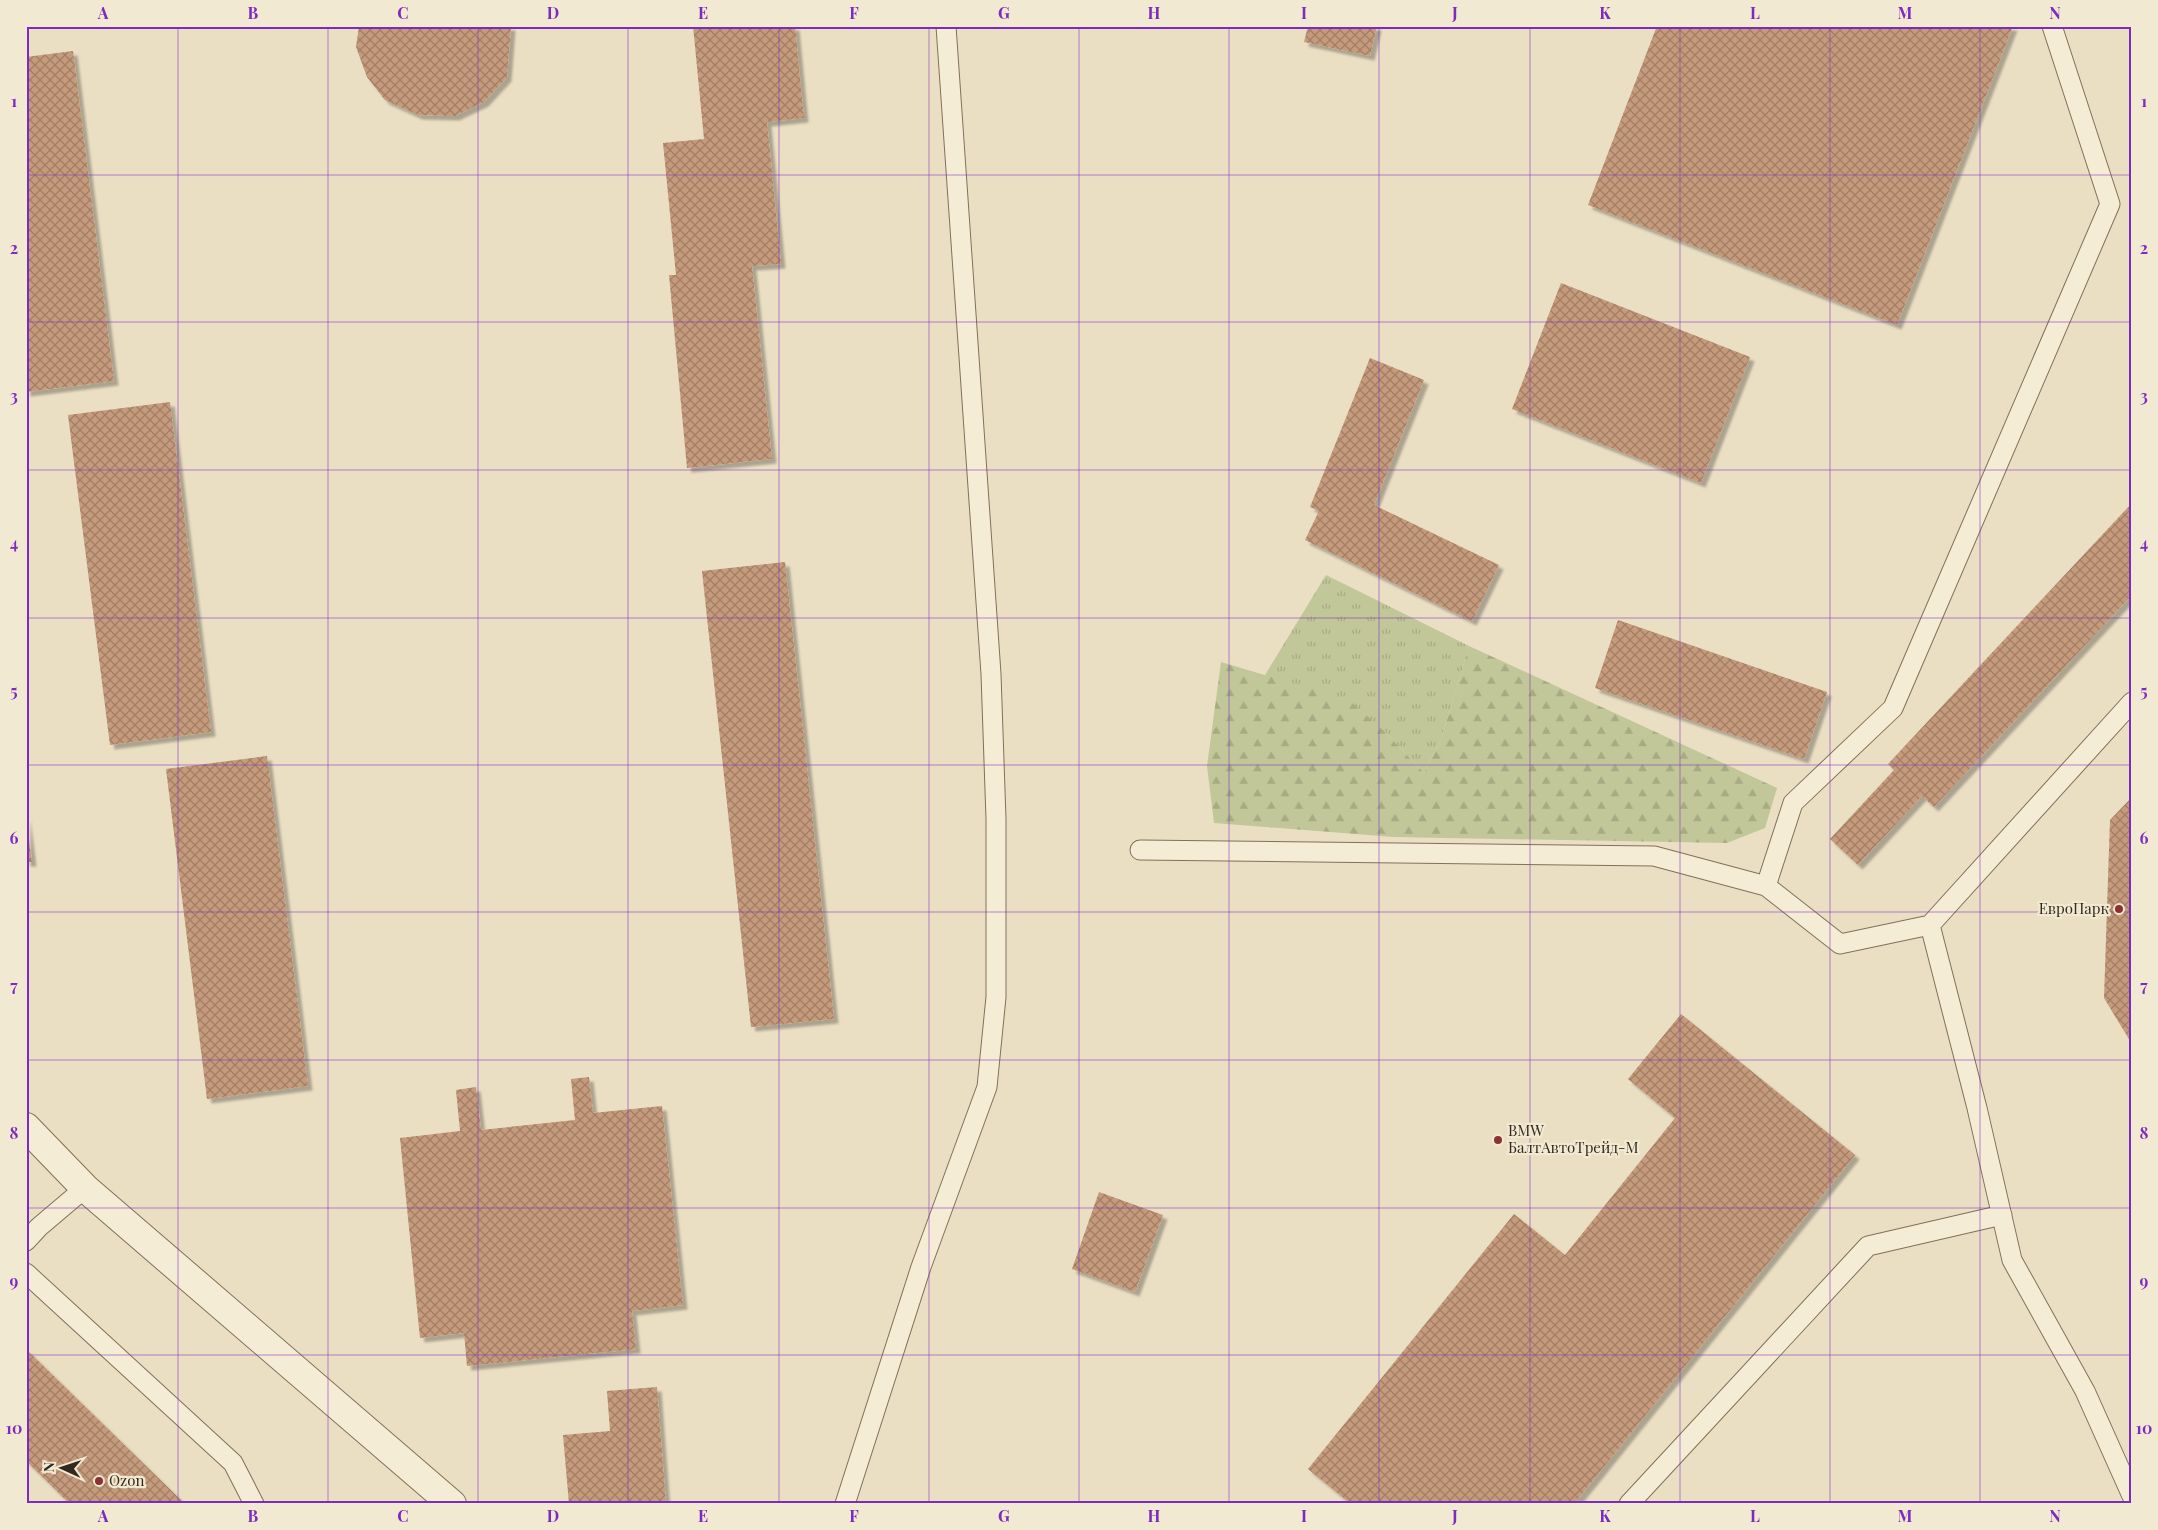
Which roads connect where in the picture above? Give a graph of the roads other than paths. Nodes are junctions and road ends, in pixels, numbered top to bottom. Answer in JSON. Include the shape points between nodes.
{"nodes":[{"id":1,"x":946,"y":26,"type":"edge"},
{"id":2,"x":2052,"y":26,"type":"edge"},
{"id":3,"x":2132,"y":702,"type":"edge"},
{"id":4,"x":1140,"y":850,"type":"dead end"},
{"id":5,"x":1766,"y":886,"type":"junction"},
{"id":6,"x":1930,"y":925,"type":"junction"},
{"id":7,"x":26,"y":1127,"type":"edge"},
{"id":8,"x":85,"y":1188,"type":"junction"},
{"id":9,"x":2002,"y":1216,"type":"junction"},
{"id":10,"x":26,"y":1241,"type":"edge"},
{"id":11,"x":26,"y":1273,"type":"edge"},
{"id":12,"x":2132,"y":1496,"type":"edge"},
{"id":13,"x":254,"y":1504,"type":"edge"},
{"id":14,"x":452,"y":1504,"type":"edge"},
{"id":15,"x":845,"y":1504,"type":"edge"},
{"id":16,"x":1629,"y":1504,"type":"edge"}],
"edges":[{"from":1,"to":15,"type":"lane","via":[[991,683],[996,819],[996,996],[987,1087],[921,1267]]},
{"from":2,"to":5,"type":"lane","via":[[2110,204],[1893,708],[1793,803]]},
{"from":3,"to":6,"type":"lane"},
{"from":4,"to":5,"type":"lane","via":[[1654,856]]},
{"from":5,"to":6,"type":"lane","via":[[1840,944]]},
{"from":6,"to":9,"type":"lane"},
{"from":7,"to":8,"type":"street"},
{"from":8,"to":10,"type":"lane"},
{"from":8,"to":14,"type":"street"},
{"from":9,"to":12,"type":"lane","via":[[2012,1260],[2085,1391]]},
{"from":9,"to":16,"type":"lane","via":[[1868,1246]]},
{"from":11,"to":13,"type":"lane","via":[[233,1464]]}]}
